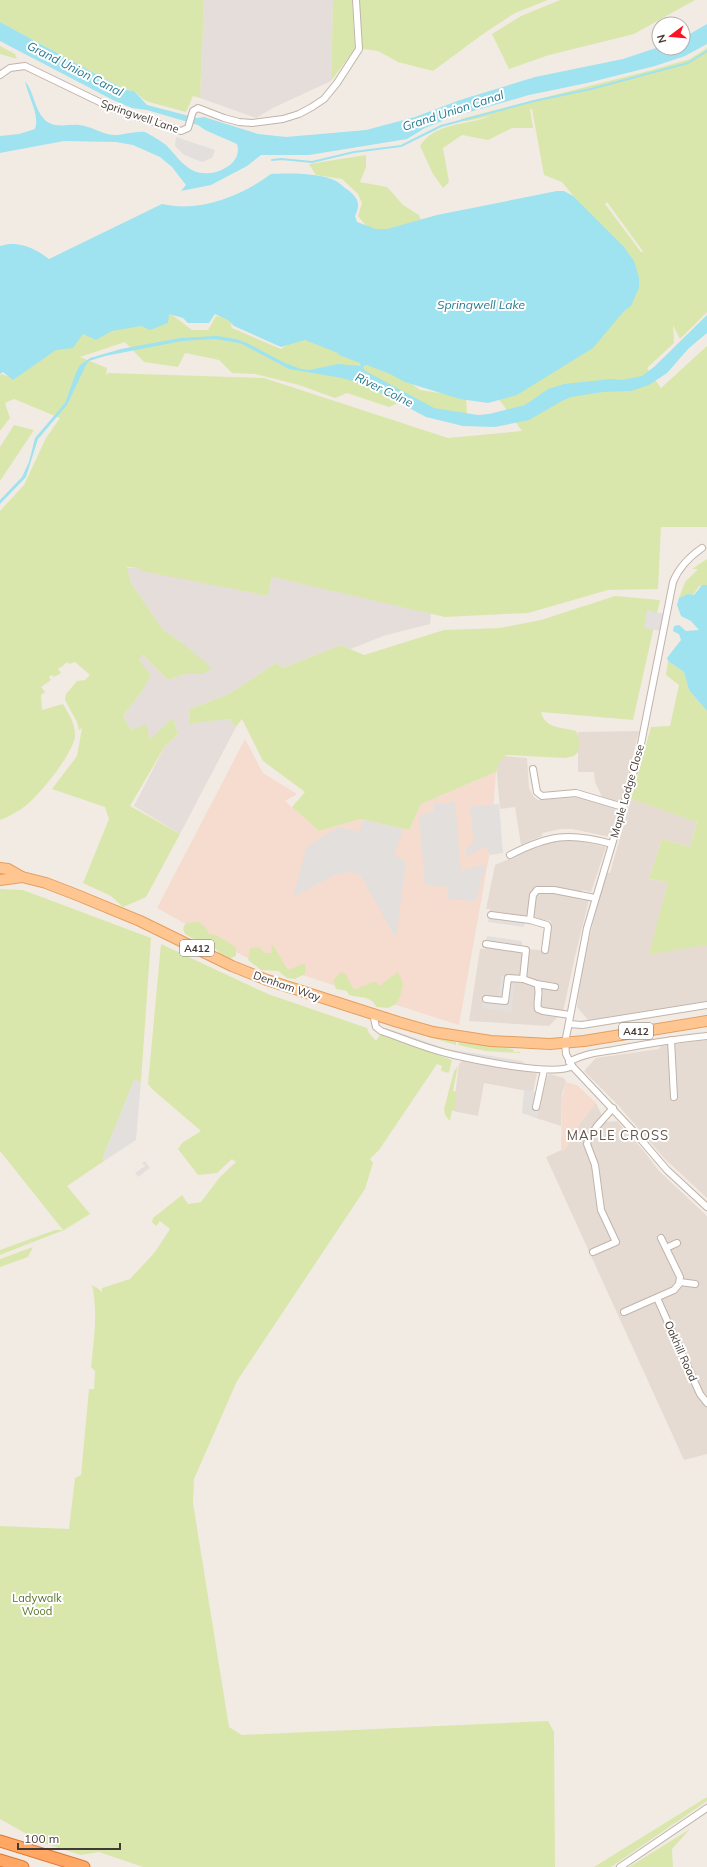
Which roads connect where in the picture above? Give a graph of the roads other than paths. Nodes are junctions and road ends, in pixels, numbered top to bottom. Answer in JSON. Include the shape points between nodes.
{"nodes":[{"id":1,"x":356,"y":0,"type":"edge"},
{"id":2,"x":0,"y":75,"type":"edge"},
{"id":3,"x":702,"y":548,"type":"dead end"},
{"id":4,"x":534,"y":769,"type":"dead end"},
{"id":5,"x":623,"y":807,"type":"junction"},
{"id":6,"x":612,"y":844,"type":"junction"},
{"id":7,"x":510,"y":855,"type":"dead end"},
{"id":8,"x":0,"y":868,"type":"edge"},
{"id":9,"x":22,"y":877,"type":"junction"},
{"id":10,"x":0,"y":880,"type":"edge"},
{"id":11,"x":595,"y":898,"type":"junction"},
{"id":12,"x":491,"y":915,"type":"dead end"},
{"id":13,"x":530,"y":920,"type":"junction"},
{"id":14,"x":486,"y":944,"type":"dead end"},
{"id":15,"x":545,"y":950,"type":"dead end"},
{"id":16,"x":523,"y":979,"type":"junction"},
{"id":17,"x":537,"y":984,"type":"junction"},
{"id":18,"x":555,"y":986,"type":"dead end"},
{"id":19,"x":486,"y":998,"type":"dead end"},
{"id":20,"x":707,"y":1005,"type":"edge"},
{"id":21,"x":373,"y":1014,"type":"junction"},
{"id":22,"x":570,"y":1015,"type":"junction"},
{"id":23,"x":707,"y":1021,"type":"edge"},
{"id":24,"x":569,"y":1024,"type":"junction"},
{"id":25,"x":707,"y":1036,"type":"edge"},
{"id":26,"x":671,"y":1040,"type":"junction"},
{"id":27,"x":565,"y":1043,"type":"junction"},
{"id":28,"x":571,"y":1064,"type":"junction"},
{"id":29,"x":544,"y":1070,"type":"junction"},
{"id":30,"x":674,"y":1097,"type":"dead end"},
{"id":31,"x":536,"y":1107,"type":"dead end"},
{"id":32,"x":613,"y":1108,"type":"junction"},
{"id":33,"x":707,"y":1207,"type":"edge"},
{"id":34,"x":661,"y":1238,"type":"dead end"},
{"id":35,"x":677,"y":1243,"type":"dead end"},
{"id":36,"x":666,"y":1248,"type":"junction"},
{"id":37,"x":593,"y":1252,"type":"dead end"},
{"id":38,"x":680,"y":1282,"type":"junction"},
{"id":39,"x":696,"y":1284,"type":"dead end"},
{"id":40,"x":657,"y":1298,"type":"junction"},
{"id":41,"x":624,"y":1312,"type":"dead end"},
{"id":42,"x":707,"y":1403,"type":"edge"},
{"id":43,"x":707,"y":1808,"type":"edge"},
{"id":44,"x":0,"y":1841,"type":"edge"},
{"id":45,"x":0,"y":1860,"type":"edge"},
{"id":46,"x":23,"y":1867,"type":"edge"},
{"id":47,"x":84,"y":1867,"type":"edge"},
{"id":48,"x":620,"y":1867,"type":"edge"}],
"edges":[{"from":1,"to":2,"type":"street","name":"Springwell Lane","via":[[359,49],[324,99],[298,114],[283,119],[239,122],[198,108],[192,113],[188,128],[181,131],[114,109],[25,66],[10,68]]},
{"from":3,"to":5,"type":"street","name":"Maple Lodge Close","via":[[686,561],[673,582],[644,728]]},
{"from":4,"to":5,"type":"street","via":[[537,792],[542,796],[576,793]]},
{"from":5,"to":6,"type":"street","name":"Maple Lodge Close"},
{"from":6,"to":7,"type":"street","via":[[577,837],[561,837],[537,842]]},
{"from":6,"to":11,"type":"street","name":"Maple Lodge Close"},
{"from":8,"to":9,"type":"main road","name":"Denham Way","number":"A412","via":[[8,869]]},
{"from":9,"to":10,"type":"main road","name":"Denham Way","number":"A412"},
{"from":9,"to":21,"type":"main road","name":"Denham Way","number":"A412","via":[[52,885],[140,920],[232,966],[267,980]]},
{"from":11,"to":13,"type":"street","via":[[554,890],[537,890]]},
{"from":11,"to":22,"type":"street","name":"Maple Lodge Close"},
{"from":12,"to":13,"type":"street"},
{"from":13,"to":15,"type":"street","via":[[544,923],[548,927]]},
{"from":14,"to":16,"type":"street","via":[[526,950]]},
{"from":16,"to":17,"type":"street"},
{"from":16,"to":19,"type":"street","via":[[508,978],[505,1001]]},
{"from":17,"to":18,"type":"street"},
{"from":17,"to":22,"type":"street","via":[[538,1009]]},
{"from":20,"to":24,"type":"street","via":[[582,1025]]},
{"from":21,"to":27,"type":"main road","name":"Denham Way","number":"A412","via":[[426,1030],[465,1038],[498,1042]]},
{"from":21,"to":29,"type":"street","via":[[376,1027],[381,1031],[426,1047],[454,1055]]},
{"from":22,"to":24,"type":"street","name":"Maple Lodge Close"},
{"from":23,"to":27,"type":"main road","number":"A412"},
{"from":24,"to":27,"type":"street","name":"Maple Lodge Close"},
{"from":25,"to":26,"type":"street"},
{"from":26,"to":28,"type":"street","via":[[593,1054]]},
{"from":26,"to":30,"type":"street"},
{"from":27,"to":28,"type":"street"},
{"from":28,"to":29,"type":"street","via":[[561,1070]]},
{"from":28,"to":32,"type":"street"},
{"from":29,"to":31,"type":"street"},
{"from":32,"to":33,"type":"street","via":[[667,1170]]},
{"from":32,"to":37,"type":"street","via":[[597,1126],[587,1144],[595,1165],[601,1210],[616,1242]]},
{"from":34,"to":36,"type":"street"},
{"from":35,"to":36,"type":"street"},
{"from":36,"to":38,"type":"street"},
{"from":38,"to":39,"type":"street"},
{"from":38,"to":40,"type":"street","via":[[674,1290]]},
{"from":40,"to":41,"type":"street"},
{"from":40,"to":42,"type":"street","name":"Oakhill Road","via":[[700,1394]]},
{"from":43,"to":48,"type":"street"},
{"from":44,"to":47,"type":"highway"},
{"from":45,"to":46,"type":"highway"}]}
